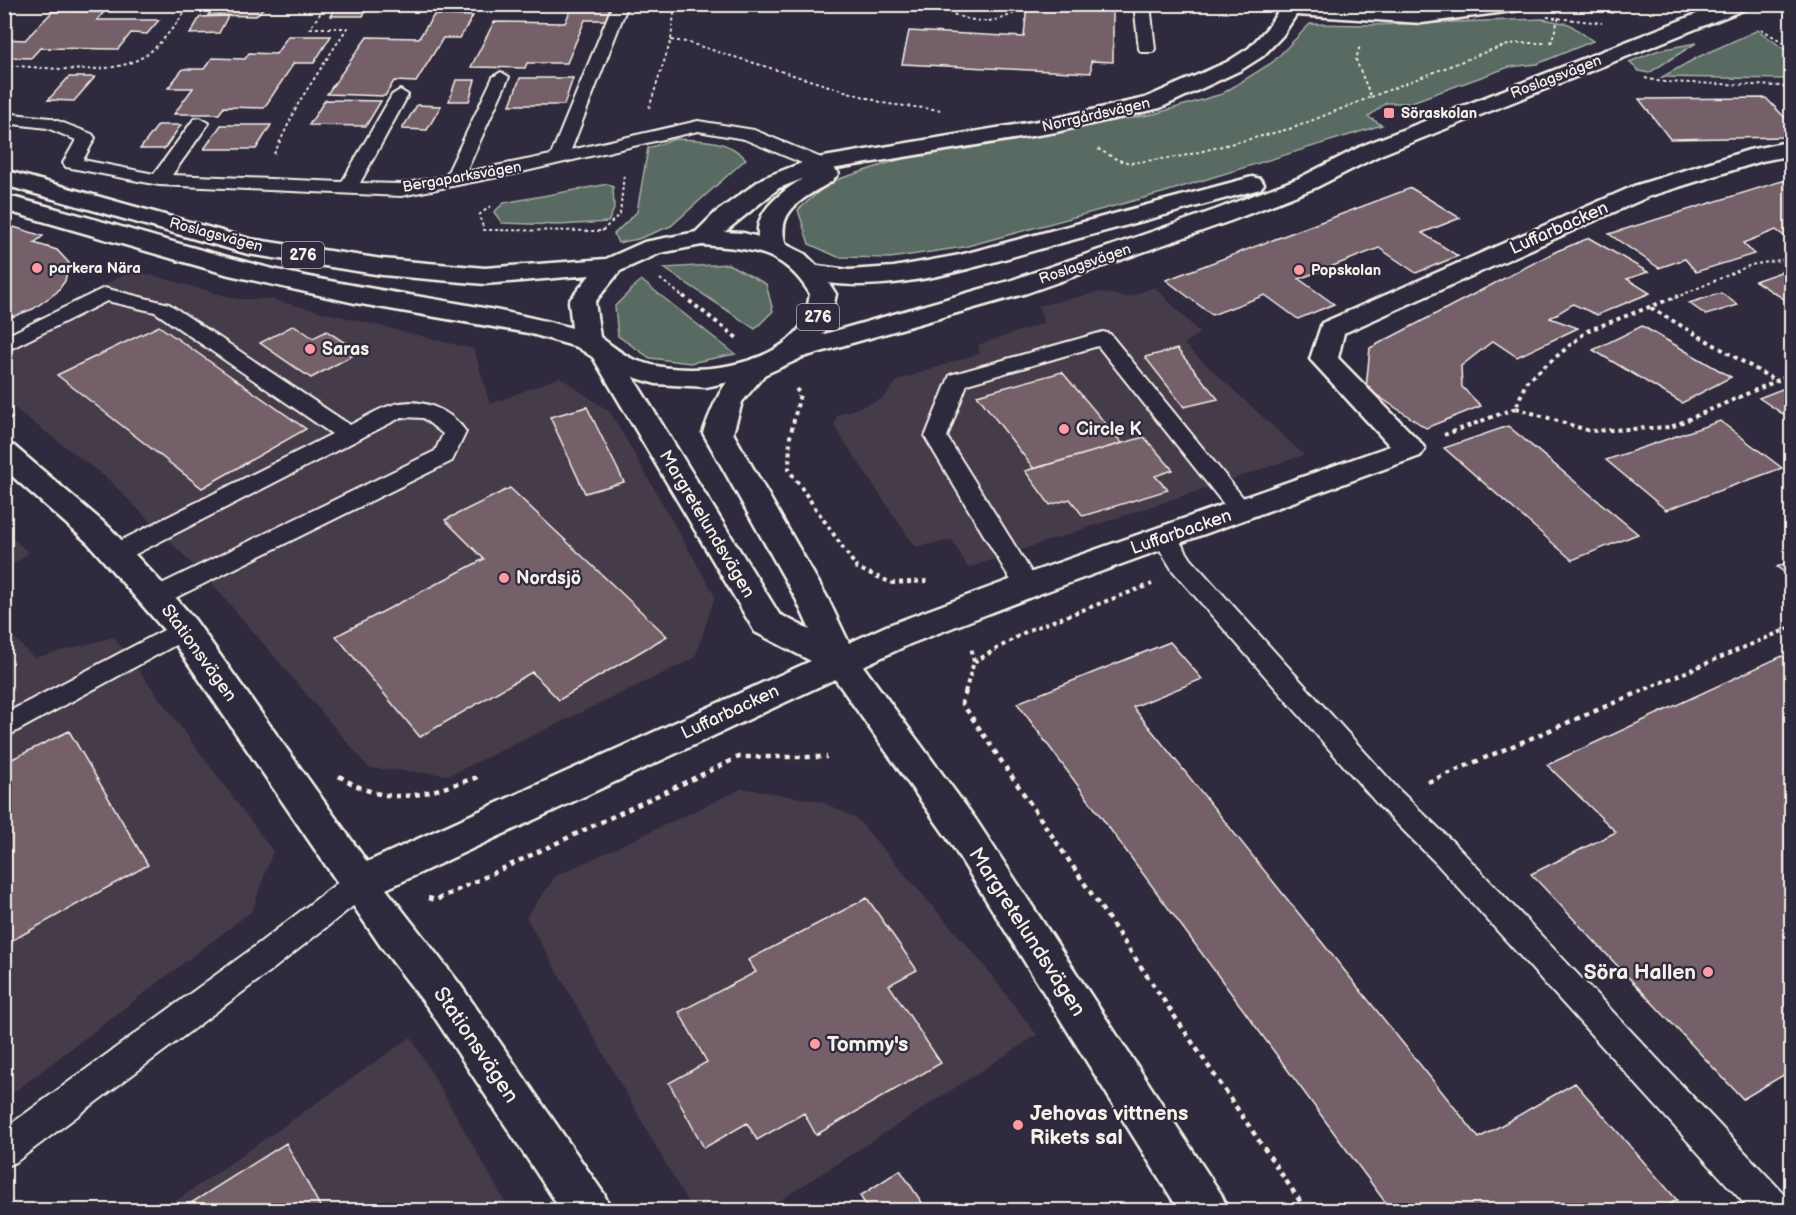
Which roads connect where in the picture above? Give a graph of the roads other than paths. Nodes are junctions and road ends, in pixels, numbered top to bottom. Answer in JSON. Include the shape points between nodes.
{"nodes":[{"id":1,"x":621,"y":4,"type":"edge"},
{"id":2,"x":1142,"y":4,"type":"edge"},
{"id":3,"x":1520,"y":4,"type":"edge"},
{"id":4,"x":1741,"y":4,"type":"edge"},
{"id":5,"x":1293,"y":7,"type":"edge"},
{"id":6,"x":1147,"y":50,"type":"dead end"},
{"id":7,"x":501,"y":77,"type":"dead end"},
{"id":8,"x":400,"y":95,"type":"dead end"},
{"id":9,"x":4,"y":118,"type":"edge"},
{"id":10,"x":200,"y":123,"type":"dead end"},
{"id":11,"x":1791,"y":148,"type":"edge"},
{"id":12,"x":1372,"y":150,"type":"junction"},
{"id":13,"x":559,"y":158,"type":"junction"},
{"id":14,"x":825,"y":169,"type":"junction"},
{"id":15,"x":4,"y":177,"type":"edge"},
{"id":16,"x":159,"y":180,"type":"junction"},
{"id":17,"x":453,"y":180,"type":"junction"},
{"id":18,"x":348,"y":188,"type":"junction"},
{"id":19,"x":4,"y":202,"type":"edge"},
{"id":20,"x":702,"y":238,"type":"junction"},
{"id":21,"x":774,"y":248,"type":"junction"},
{"id":22,"x":611,"y":267,"type":"junction"},
{"id":23,"x":810,"y":273,"type":"junction"},
{"id":24,"x":4,"y":346,"type":"edge"},
{"id":25,"x":596,"y":348,"type":"junction"},
{"id":26,"x":789,"y":353,"type":"junction"},
{"id":27,"x":756,"y":368,"type":"junction"},
{"id":28,"x":349,"y":435,"type":"junction"},
{"id":29,"x":4,"y":453,"type":"edge"},
{"id":30,"x":1242,"y":511,"type":"junction"},
{"id":31,"x":1164,"y":537,"type":"junction"},
{"id":32,"x":117,"y":554,"type":"junction"},
{"id":33,"x":1027,"y":586,"type":"junction"},
{"id":34,"x":158,"y":596,"type":"junction"},
{"id":35,"x":183,"y":629,"type":"junction"},
{"id":36,"x":841,"y":661,"type":"junction"},
{"id":37,"x":4,"y":727,"type":"edge"},
{"id":38,"x":360,"y":883,"type":"junction"},
{"id":39,"x":4,"y":1150,"type":"edge"},
{"id":40,"x":588,"y":1210,"type":"edge"},
{"id":41,"x":1204,"y":1210,"type":"edge"},
{"id":42,"x":1774,"y":1210,"type":"edge"}],
"edges":[{"from":1,"to":13,"type":"lane"},
{"from":2,"to":6,"type":"lane"},
{"from":3,"to":5,"type":"street","via":[[1422,17],[1349,15]]},
{"from":4,"to":12,"type":"street","name":"Roslagsvägen","number":"276"},
{"from":5,"to":14,"type":"street","name":"Norrgårdsvägen","via":[[1256,52],[1152,103]]},
{"from":7,"to":17,"type":"lane"},
{"from":8,"to":18,"type":"lane"},
{"from":9,"to":16,"type":"lane","name":"Bergaparksvägen","via":[[50,123],[86,138],[72,163]]},
{"from":10,"to":16,"type":"lane"},
{"from":11,"to":30,"type":"street","name":"Luffarbacken","via":[[1642,191],[1332,329],[1324,359],[1410,449]]},
{"from":12,"to":23,"type":"street","name":"Roslagsvägen","number":"276","via":[[962,262],[894,275],[849,278]]},
{"from":12,"to":26,"type":"street","name":"Roslagsvägen","number":"276","via":[[1297,187],[1039,279]]},
{"from":13,"to":14,"type":"lane","name":"Bergaparksvägen","via":[[698,126],[748,134]]},
{"from":13,"to":17,"type":"lane","name":"Bergaparksvägen"},
{"from":14,"to":20,"type":"street","name":"Norrgårdsvägen","via":[[771,183]]},
{"from":14,"to":21,"type":"street","name":"Norrgårdsvägen","via":[[777,212],[768,227]]},
{"from":15,"to":22,"type":"street","name":"Roslagsvägen","number":"276","via":[[248,246],[382,267],[485,276]]},
{"from":16,"to":18,"type":"lane","name":"Bergaparksvägen"},
{"from":17,"to":18,"type":"lane","name":"Bergaparksvägen","via":[[401,190]]},
{"from":19,"to":25,"type":"street","name":"Roslagsvägen","number":"276","via":[[229,267],[355,295],[531,325]]},
{"from":20,"to":21,"type":"street","name":"Roslagsvägen","number":"276"},
{"from":20,"to":22,"type":"street","name":"Roslagsvägen","number":"276","via":[[653,247]]},
{"from":21,"to":23,"type":"street","name":"Roslagsvägen","number":"276","via":[[796,259]]},
{"from":22,"to":25,"type":"street","name":"Roslagsvägen","number":"276","via":[[582,301]]},
{"from":23,"to":26,"type":"street","name":"Roslagsvägen","number":"276","via":[[823,294],[816,327]]},
{"from":24,"to":28,"type":"lane","via":[[104,294],[162,308]]},
{"from":25,"to":27,"type":"street","name":"Roslagsvägen","number":"276","via":[[624,365],[656,375],[705,378]]},
{"from":25,"to":36,"type":"street","name":"Margretelundsvägen","via":[[767,623]]},
{"from":26,"to":27,"type":"street","name":"Roslagsvägen","number":"276"},
{"from":27,"to":36,"type":"street","name":"Margretelundsvägen","via":[[728,400],[718,433],[812,599]]},
{"from":28,"to":32,"type":"lane"},
{"from":28,"to":34,"type":"lane","via":[[398,410],[429,411],[454,432],[444,456]]},
{"from":29,"to":32,"type":"street","name":"Stationsvägen"},
{"from":30,"to":31,"type":"street","name":"Luffarbacken"},
{"from":30,"to":33,"type":"lane","via":[[1103,338],[958,380],[936,437]]},
{"from":31,"to":33,"type":"street","name":"Luffarbacken"},
{"from":31,"to":42,"type":"lane","via":[[1182,565],[1389,798],[1446,854]]},
{"from":32,"to":34,"type":"street","name":"Stationsvägen"},
{"from":33,"to":36,"type":"street","name":"Luffarbacken"},
{"from":34,"to":35,"type":"street","name":"Stationsvägen"},
{"from":35,"to":37,"type":"lane"},
{"from":35,"to":38,"type":"street","name":"Stationsvägen"},
{"from":36,"to":38,"type":"street","name":"Luffarbacken"},
{"from":36,"to":41,"type":"street","name":"Margretelundsvägen","via":[[963,831]]},
{"from":38,"to":39,"type":"lane"},
{"from":38,"to":40,"type":"street","name":"Stationsvägen","via":[[444,996]]}]}
